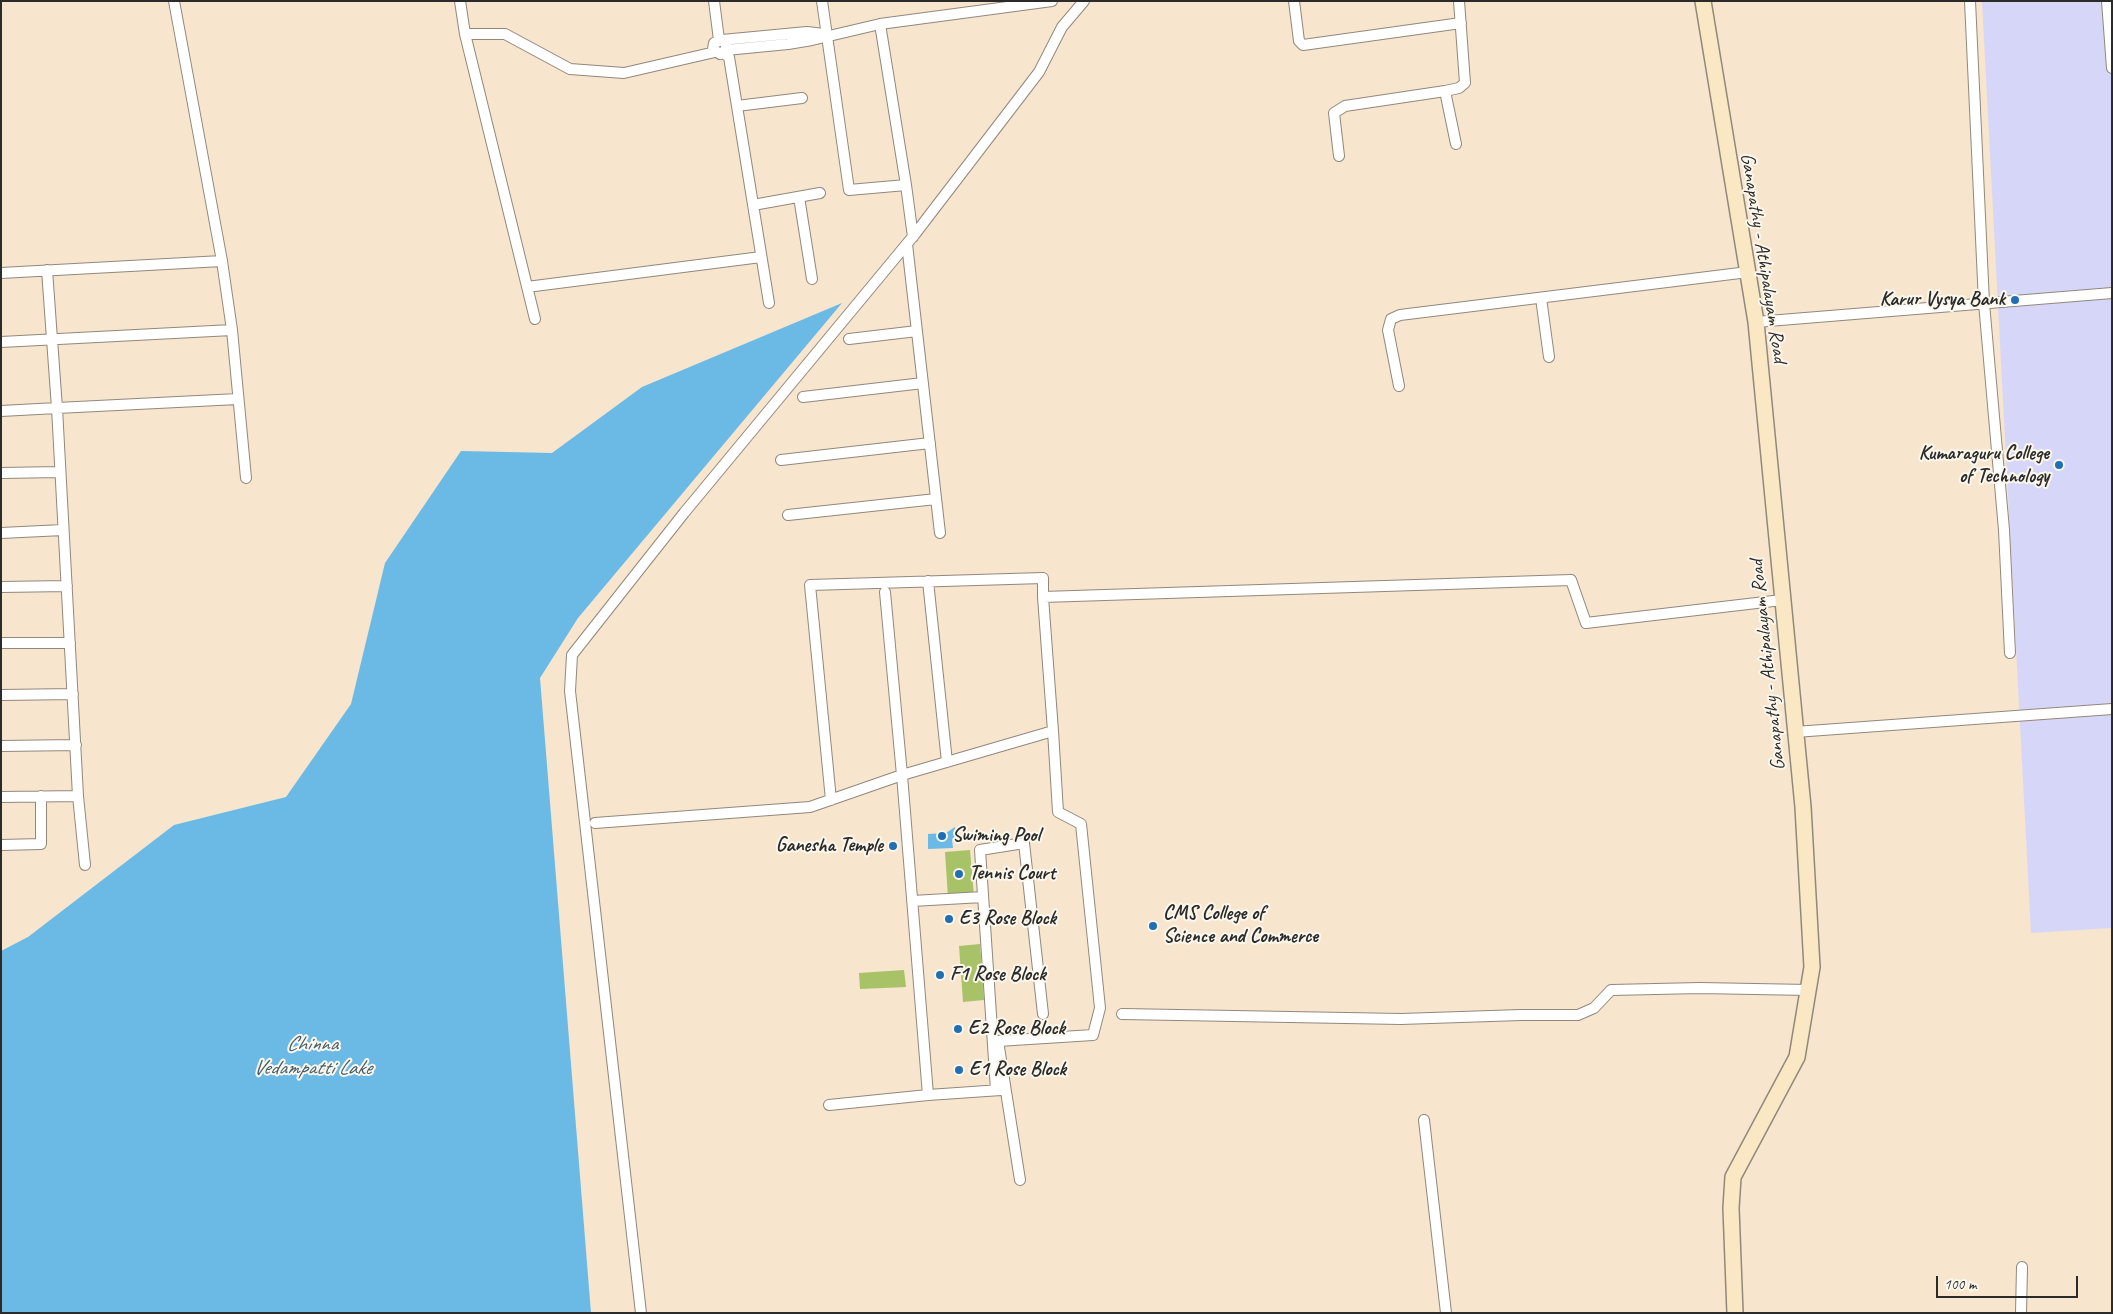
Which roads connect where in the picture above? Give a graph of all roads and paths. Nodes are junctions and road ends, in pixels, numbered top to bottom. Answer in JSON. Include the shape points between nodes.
{"nodes":[{"id":1,"x":174,"y":1,"type":"edge"},
{"id":2,"x":460,"y":1,"type":"edge"},
{"id":3,"x":714,"y":1,"type":"edge"},
{"id":4,"x":822,"y":1,"type":"edge"},
{"id":5,"x":1052,"y":1,"type":"edge"},
{"id":6,"x":1084,"y":1,"type":"edge"},
{"id":7,"x":1294,"y":1,"type":"edge"},
{"id":8,"x":1459,"y":1,"type":"edge"},
{"id":9,"x":1703,"y":1,"type":"edge"},
{"id":10,"x":1970,"y":1,"type":"edge"},
{"id":11,"x":2107,"y":1,"type":"edge"},
{"id":12,"x":1461,"y":23,"type":"junction"},
{"id":13,"x":880,"y":24,"type":"junction"},
{"id":14,"x":465,"y":34,"type":"junction"},
{"id":15,"x":828,"y":35,"type":"junction"},
{"id":16,"x":721,"y":47,"type":"junction"},
{"id":17,"x":2112,"y":68,"type":"edge"},
{"id":18,"x":1445,"y":91,"type":"junction"},
{"id":19,"x":802,"y":98,"type":"dead end"},
{"id":20,"x":737,"y":106,"type":"junction"},
{"id":21,"x":1456,"y":144,"type":"dead end"},
{"id":22,"x":1339,"y":156,"type":"dead end"},
{"id":23,"x":906,"y":185,"type":"junction"},
{"id":24,"x":820,"y":193,"type":"dead end"},
{"id":25,"x":799,"y":197,"type":"junction"},
{"id":26,"x":753,"y":205,"type":"junction"},
{"id":27,"x":910,"y":240,"type":"junction"},
{"id":28,"x":761,"y":257,"type":"junction"},
{"id":29,"x":222,"y":261,"type":"junction"},
{"id":30,"x":47,"y":270,"type":"junction"},
{"id":31,"x":1748,"y":272,"type":"junction"},
{"id":32,"x":1,"y":273,"type":"edge"},
{"id":33,"x":812,"y":279,"type":"dead end"},
{"id":34,"x":527,"y":287,"type":"junction"},
{"id":35,"x":2112,"y":293,"type":"edge"},
{"id":36,"x":1541,"y":298,"type":"junction"},
{"id":37,"x":769,"y":303,"type":"dead end"},
{"id":38,"x":1984,"y":303,"type":"junction"},
{"id":39,"x":535,"y":319,"type":"dead end"},
{"id":40,"x":1756,"y":322,"type":"junction"},
{"id":41,"x":232,"y":330,"type":"junction"},
{"id":42,"x":917,"y":331,"type":"junction"},
{"id":43,"x":849,"y":339,"type":"dead end"},
{"id":44,"x":52,"y":340,"type":"junction"},
{"id":45,"x":1,"y":342,"type":"edge"},
{"id":46,"x":1549,"y":357,"type":"dead end"},
{"id":47,"x":923,"y":384,"type":"junction"},
{"id":48,"x":1399,"y":386,"type":"dead end"},
{"id":49,"x":803,"y":397,"type":"dead end"},
{"id":50,"x":238,"y":399,"type":"junction"},
{"id":51,"x":56,"y":408,"type":"junction"},
{"id":52,"x":1,"y":411,"type":"edge"},
{"id":53,"x":930,"y":443,"type":"junction"},
{"id":54,"x":781,"y":460,"type":"dead end"},
{"id":55,"x":60,"y":472,"type":"junction"},
{"id":56,"x":1,"y":473,"type":"edge"},
{"id":57,"x":246,"y":478,"type":"dead end"},
{"id":58,"x":936,"y":499,"type":"junction"},
{"id":59,"x":788,"y":515,"type":"dead end"},
{"id":60,"x":63,"y":530,"type":"junction"},
{"id":61,"x":1,"y":533,"type":"edge"},
{"id":62,"x":940,"y":533,"type":"dead end"},
{"id":63,"x":928,"y":581,"type":"junction"},
{"id":64,"x":67,"y":586,"type":"junction"},
{"id":65,"x":1,"y":587,"type":"edge"},
{"id":66,"x":884,"y":592,"type":"dead end"},
{"id":67,"x":1044,"y":597,"type":"junction"},
{"id":68,"x":1782,"y":600,"type":"junction"},
{"id":69,"x":1,"y":643,"type":"edge"},
{"id":70,"x":70,"y":643,"type":"junction"},
{"id":71,"x":2010,"y":653,"type":"dead end"},
{"id":72,"x":74,"y":694,"type":"junction"},
{"id":73,"x":1,"y":695,"type":"edge"},
{"id":74,"x":2112,"y":709,"type":"edge"},
{"id":75,"x":1053,"y":731,"type":"junction"},
{"id":76,"x":1795,"y":732,"type":"junction"},
{"id":77,"x":76,"y":745,"type":"junction"},
{"id":78,"x":1,"y":746,"type":"edge"},
{"id":79,"x":947,"y":762,"type":"junction"},
{"id":80,"x":902,"y":776,"type":"junction"},
{"id":81,"x":41,"y":796,"type":"junction"},
{"id":82,"x":78,"y":796,"type":"junction"},
{"id":83,"x":1,"y":797,"type":"edge"},
{"id":84,"x":831,"y":800,"type":"junction"},
{"id":85,"x":595,"y":822,"type":"dead end"},
{"id":86,"x":1,"y":845,"type":"edge"},
{"id":87,"x":85,"y":865,"type":"dead end"},
{"id":88,"x":983,"y":897,"type":"junction"},
{"id":89,"x":912,"y":902,"type":"junction"},
{"id":90,"x":1809,"y":990,"type":"junction"},
{"id":91,"x":1043,"y":1014,"type":"dead end"},
{"id":92,"x":1122,"y":1014,"type":"dead end"},
{"id":93,"x":1001,"y":1090,"type":"junction"},
{"id":94,"x":928,"y":1095,"type":"junction"},
{"id":95,"x":829,"y":1104,"type":"dead end"},
{"id":96,"x":1424,"y":1120,"type":"dead end"},
{"id":97,"x":1020,"y":1180,"type":"dead end"},
{"id":98,"x":2022,"y":1268,"type":"dead end"},
{"id":99,"x":641,"y":1313,"type":"edge"},
{"id":100,"x":1446,"y":1313,"type":"edge"},
{"id":101,"x":1735,"y":1313,"type":"edge"},
{"id":102,"x":2021,"y":1313,"type":"edge"}],
"edges":[{"from":1,"to":29,"type":"street"},
{"from":2,"to":14,"type":"street"},
{"from":3,"to":16,"type":"street"},
{"from":4,"to":15,"type":"street"},
{"from":5,"to":13,"type":"street"},
{"from":6,"to":27,"type":"street","via":[[1062,27],[1039,72]]},
{"from":7,"to":12,"type":"street","via":[[1302,45]]},
{"from":8,"to":12,"type":"street"},
{"from":9,"to":31,"type":"main road","name":"Ganapathy - Athipalayam Road"},
{"from":10,"to":38,"type":"street"},
{"from":11,"to":17,"type":"street"},
{"from":12,"to":18,"type":"street","via":[[1465,83]]},
{"from":13,"to":15,"type":"street"},
{"from":13,"to":23,"type":"street"},
{"from":14,"to":16,"type":"street","via":[[505,34],[570,69],[624,73]]},
{"from":14,"to":34,"type":"street"},
{"from":15,"to":16,"type":"street","via":[[807,32]]},
{"from":15,"to":23,"type":"street","via":[[849,190]]},
{"from":16,"to":20,"type":"street","via":[[729,57]]},
{"from":18,"to":21,"type":"street"},
{"from":18,"to":22,"type":"street","via":[[1345,106],[1334,113]]},
{"from":19,"to":20,"type":"street"},
{"from":20,"to":26,"type":"street"},
{"from":23,"to":27,"type":"street"},
{"from":24,"to":25,"type":"street"},
{"from":25,"to":26,"type":"street"},
{"from":25,"to":33,"type":"street"},
{"from":26,"to":28,"type":"street"},
{"from":27,"to":42,"type":"street"},
{"from":27,"to":99,"type":"street","via":[[684,513],[572,655],[570,691]]},
{"from":28,"to":34,"type":"street"},
{"from":28,"to":37,"type":"street"},
{"from":29,"to":30,"type":"street"},
{"from":29,"to":41,"type":"street"},
{"from":30,"to":32,"type":"street"},
{"from":30,"to":44,"type":"street"},
{"from":31,"to":36,"type":"street"},
{"from":31,"to":40,"type":"main road","name":"Ganapathy - Athipalayam Road"},
{"from":34,"to":39,"type":"street"},
{"from":35,"to":38,"type":"street"},
{"from":36,"to":46,"type":"street"},
{"from":36,"to":48,"type":"street","via":[[1400,315],[1391,319],[1388,330]]},
{"from":38,"to":40,"type":"street"},
{"from":38,"to":71,"type":"street","via":[[2004,530]]},
{"from":40,"to":68,"type":"main road","name":"Ganapathy - Athipalayam Road"},
{"from":41,"to":44,"type":"street"},
{"from":41,"to":50,"type":"street"},
{"from":42,"to":43,"type":"street"},
{"from":42,"to":47,"type":"street"},
{"from":44,"to":45,"type":"street"},
{"from":44,"to":51,"type":"street"},
{"from":47,"to":49,"type":"street"},
{"from":47,"to":53,"type":"street"},
{"from":50,"to":51,"type":"street"},
{"from":50,"to":57,"type":"street"},
{"from":51,"to":52,"type":"street"},
{"from":51,"to":55,"type":"street"},
{"from":53,"to":54,"type":"street"},
{"from":53,"to":58,"type":"street"},
{"from":55,"to":56,"type":"street"},
{"from":55,"to":60,"type":"street"},
{"from":58,"to":59,"type":"street"},
{"from":58,"to":62,"type":"street"},
{"from":60,"to":61,"type":"street"},
{"from":60,"to":64,"type":"street"},
{"from":63,"to":67,"type":"street","via":[[1043,578]]},
{"from":63,"to":79,"type":"street"},
{"from":63,"to":84,"type":"street","via":[[810,585]]},
{"from":64,"to":65,"type":"street"},
{"from":64,"to":70,"type":"street"},
{"from":66,"to":80,"type":"street"},
{"from":67,"to":68,"type":"street","via":[[1571,580],[1586,623]]},
{"from":67,"to":75,"type":"street"},
{"from":68,"to":76,"type":"main road","name":"Ganapathy - Athipalayam Road"},
{"from":69,"to":70,"type":"street"},
{"from":70,"to":72,"type":"street"},
{"from":72,"to":73,"type":"street"},
{"from":72,"to":77,"type":"street"},
{"from":74,"to":76,"type":"street"},
{"from":75,"to":79,"type":"street"},
{"from":75,"to":93,"type":"street","via":[[1058,812],[1081,824],[1100,1008],[1093,1035],[998,1041]]},
{"from":76,"to":90,"type":"main road","name":"Ganapathy - Athipalayam Road","via":[[1810,914],[1812,967]]},
{"from":77,"to":78,"type":"street"},
{"from":77,"to":82,"type":"street"},
{"from":79,"to":80,"type":"street"},
{"from":80,"to":84,"type":"street"},
{"from":80,"to":89,"type":"street"},
{"from":81,"to":82,"type":"street"},
{"from":81,"to":83,"type":"street"},
{"from":81,"to":86,"type":"street","via":[[41,844]]},
{"from":82,"to":87,"type":"street"},
{"from":84,"to":85,"type":"street","via":[[810,807]]},
{"from":88,"to":89,"type":"street"},
{"from":88,"to":91,"type":"street","via":[[980,850],[1024,843]]},
{"from":88,"to":93,"type":"street"},
{"from":89,"to":94,"type":"street"},
{"from":90,"to":92,"type":"street","via":[[1611,990],[1594,1008],[1578,1015],[1401,1020]]},
{"from":90,"to":101,"type":"main road","name":"Ganapathy - Athipalayam Road","via":[[1797,1057],[1733,1177]]},
{"from":93,"to":94,"type":"street"},
{"from":93,"to":97,"type":"street"},
{"from":94,"to":95,"type":"street"},
{"from":96,"to":100,"type":"street"},
{"from":98,"to":102,"type":"street"}]}
